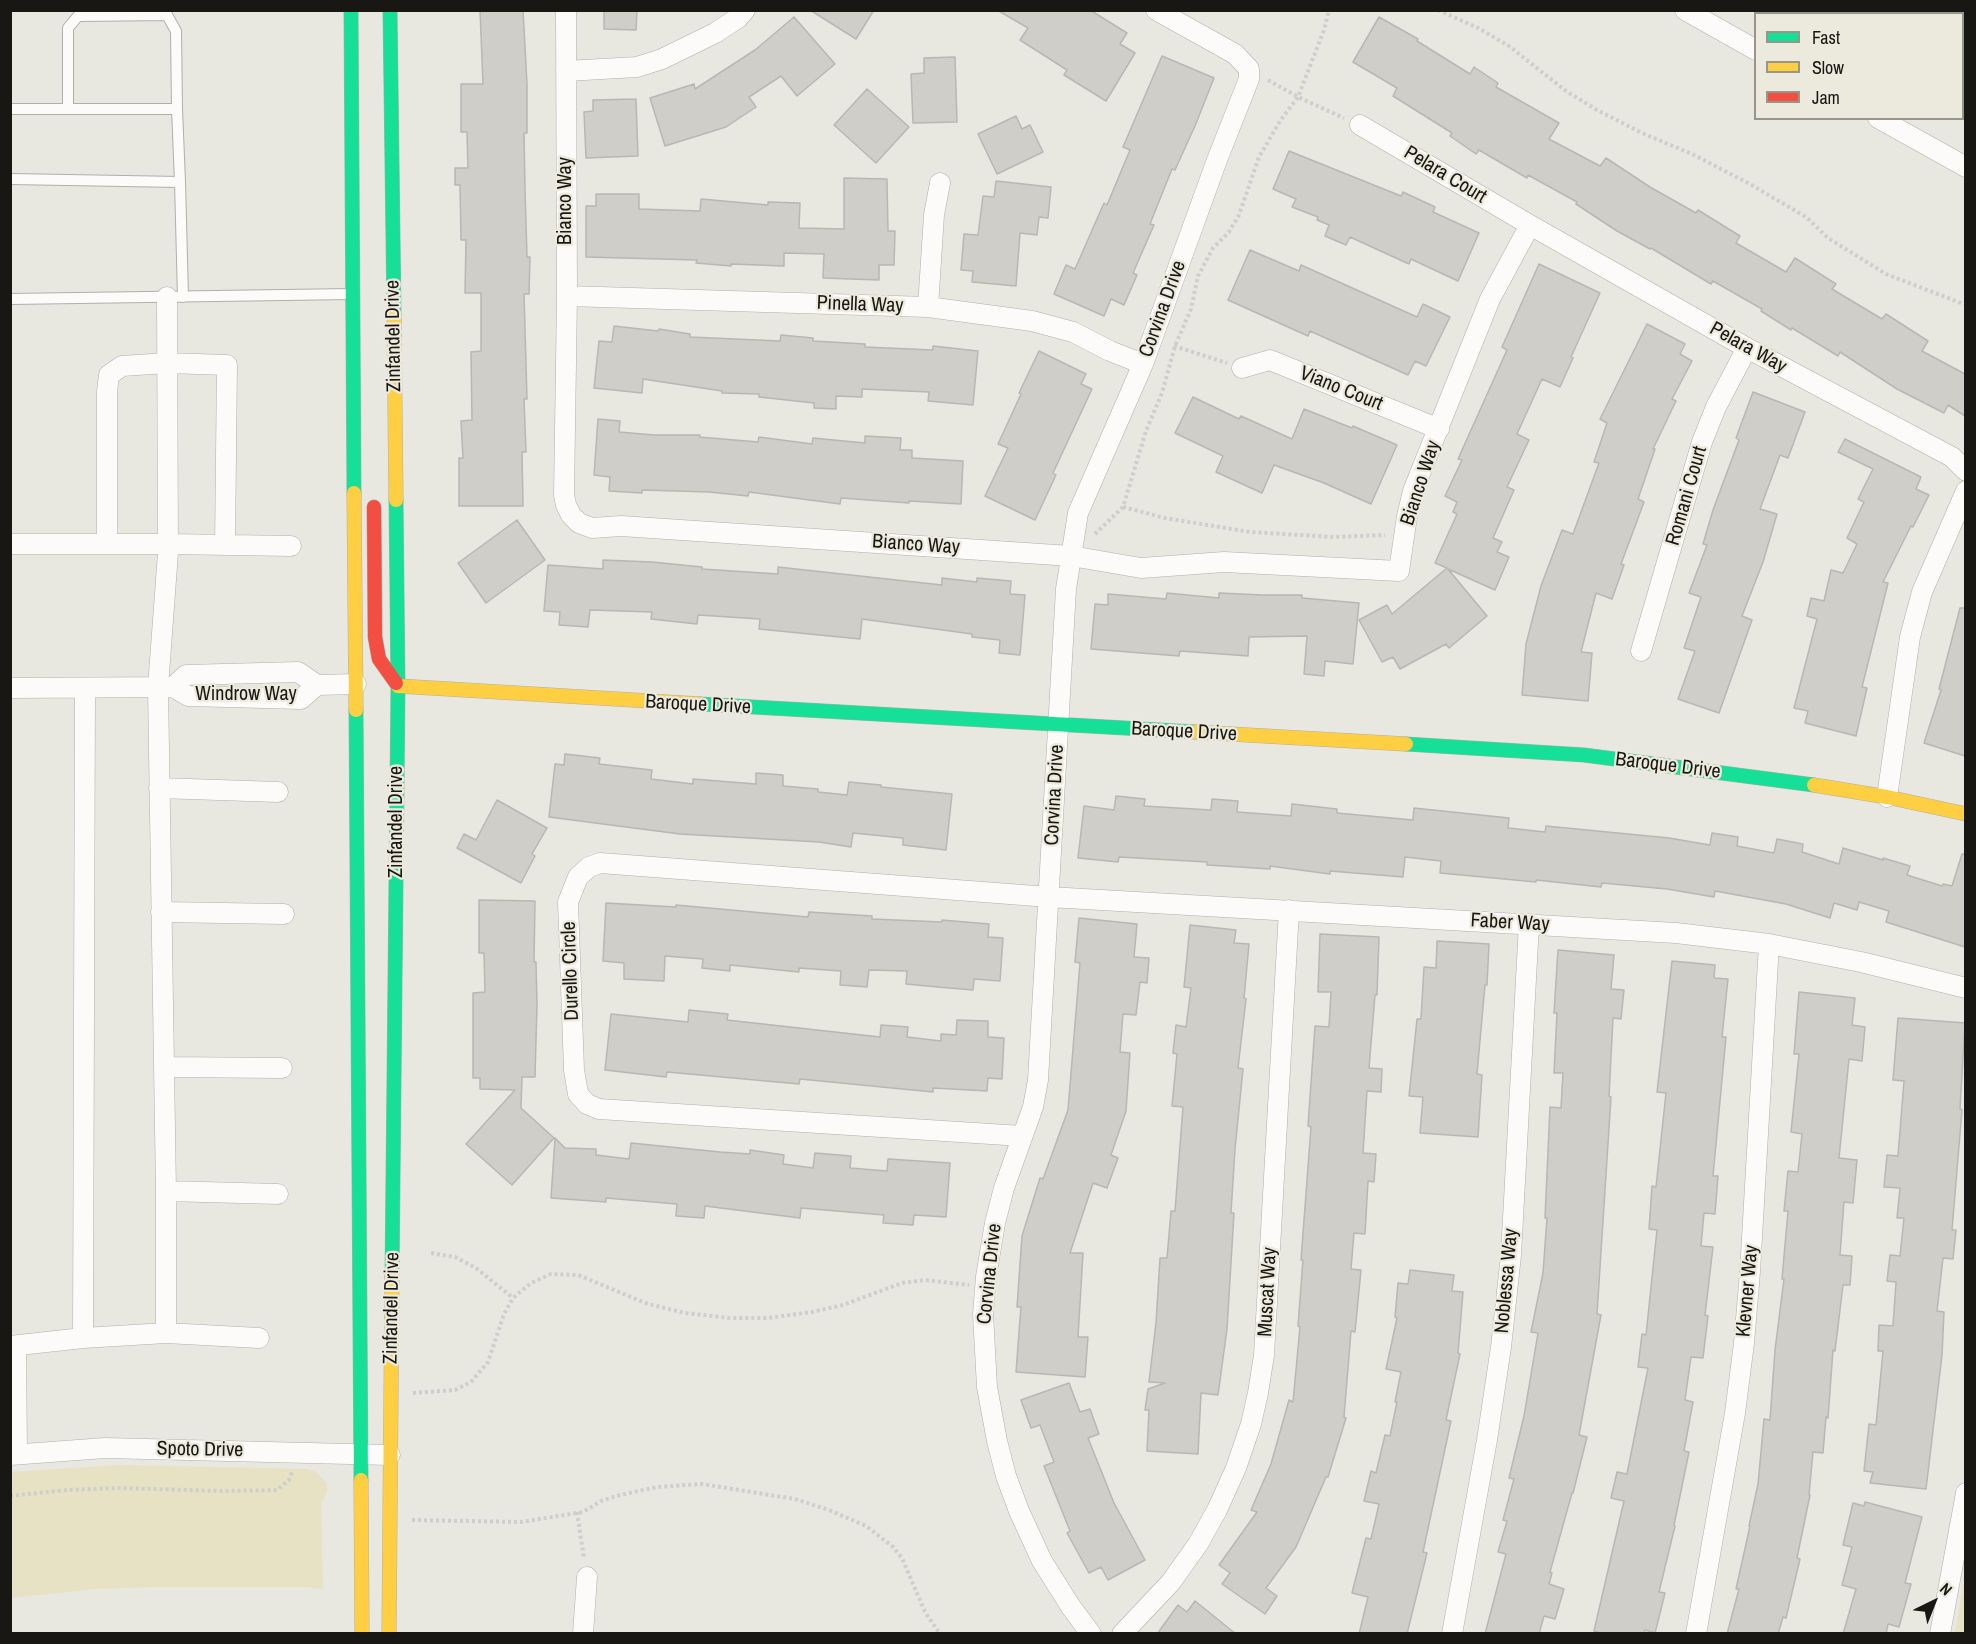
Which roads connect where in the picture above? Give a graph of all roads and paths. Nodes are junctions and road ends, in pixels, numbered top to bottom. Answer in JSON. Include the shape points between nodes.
{"nodes":[{"id":1,"x":351,"y":10,"type":"edge"},
{"id":2,"x":390,"y":10,"type":"edge"},
{"id":3,"x":566,"y":10,"type":"edge"},
{"id":4,"x":745,"y":10,"type":"edge"},
{"id":5,"x":1156,"y":10,"type":"edge"},
{"id":6,"x":1329,"y":10,"type":"edge"},
{"id":7,"x":1438,"y":10,"type":"edge"},
{"id":8,"x":1685,"y":10,"type":"edge"},
{"id":9,"x":1754,"y":48,"type":"edge"},
{"id":10,"x":1249,"y":69,"type":"junction"},
{"id":11,"x":566,"y":71,"type":"junction"},
{"id":12,"x":1298,"y":97,"type":"junction"},
{"id":13,"x":10,"y":109,"type":"edge"},
{"id":14,"x":68,"y":109,"type":"junction"},
{"id":15,"x":177,"y":109,"type":"junction"},
{"id":16,"x":1881,"y":120,"type":"edge"},
{"id":17,"x":1360,"y":125,"type":"joint"},
{"id":18,"x":1965,"y":168,"type":"edge"},
{"id":19,"x":10,"y":179,"type":"edge"},
{"id":20,"x":180,"y":182,"type":"junction"},
{"id":21,"x":940,"y":183,"type":"dead end"},
{"id":22,"x":1530,"y":225,"type":"junction"},
{"id":23,"x":353,"y":294,"type":"junction"},
{"id":24,"x":567,"y":296,"type":"junction"},
{"id":25,"x":175,"y":297,"type":"junction"},
{"id":26,"x":10,"y":299,"type":"edge"},
{"id":27,"x":1965,"y":305,"type":"edge"},
{"id":28,"x":928,"y":307,"type":"junction"},
{"id":29,"x":1153,"y":338,"type":"junction"},
{"id":30,"x":1175,"y":346,"type":"junction"},
{"id":31,"x":1747,"y":348,"type":"junction"},
{"id":32,"x":167,"y":363,"type":"junction"},
{"id":33,"x":1143,"y":364,"type":"junction"},
{"id":34,"x":1242,"y":368,"type":"joint"},
{"id":35,"x":1439,"y":429,"type":"junction"},
{"id":36,"x":354,"y":430,"type":"junction"},
{"id":37,"x":368,"y":451,"type":"dead end"},
{"id":38,"x":1965,"y":471,"type":"edge"},
{"id":39,"x":1965,"y":491,"type":"edge"},
{"id":40,"x":374,"y":498,"type":"dead end"},
{"id":41,"x":1123,"y":507,"type":"junction"},
{"id":42,"x":1404,"y":536,"type":"junction"},
{"id":43,"x":10,"y":544,"type":"edge"},
{"id":44,"x":107,"y":544,"type":"junction"},
{"id":45,"x":168,"y":544,"type":"junction"},
{"id":46,"x":225,"y":544,"type":"junction"},
{"id":47,"x":291,"y":546,"type":"dead end"},
{"id":48,"x":1071,"y":556,"type":"junction"},
{"id":49,"x":1641,"y":651,"type":"dead end"},
{"id":50,"x":356,"y":680,"type":"junction"},
{"id":51,"x":398,"y":686,"type":"junction"},
{"id":52,"x":85,"y":687,"type":"junction"},
{"id":53,"x":165,"y":687,"type":"junction"},
{"id":54,"x":10,"y":688,"type":"edge"},
{"id":55,"x":370,"y":704,"type":"dead end"},
{"id":56,"x":1059,"y":725,"type":"junction"},
{"id":57,"x":159,"y":788,"type":"junction"},
{"id":58,"x":278,"y":792,"type":"dead end"},
{"id":59,"x":1887,"y":797,"type":"junction"},
{"id":60,"x":1965,"y":814,"type":"edge"},
{"id":61,"x":1049,"y":897,"type":"junction"},
{"id":62,"x":1289,"y":910,"type":"junction"},
{"id":63,"x":161,"y":912,"type":"junction"},
{"id":64,"x":380,"y":913,"type":"dead end"},
{"id":65,"x":284,"y":914,"type":"dead end"},
{"id":66,"x":1529,"y":924,"type":"junction"},
{"id":67,"x":1769,"y":945,"type":"junction"},
{"id":68,"x":395,"y":962,"type":"junction"},
{"id":69,"x":1965,"y":988,"type":"edge"},
{"id":70,"x":164,"y":1067,"type":"junction"},
{"id":71,"x":282,"y":1068,"type":"dead end"},
{"id":72,"x":1023,"y":1136,"type":"junction"},
{"id":73,"x":166,"y":1191,"type":"junction"},
{"id":74,"x":278,"y":1194,"type":"dead end"},
{"id":75,"x":431,"y":1253,"type":"dead end"},
{"id":76,"x":985,"y":1287,"type":"junction"},
{"id":77,"x":513,"y":1298,"type":"junction"},
{"id":78,"x":166,"y":1333,"type":"junction"},
{"id":79,"x":83,"y":1338,"type":"junction"},
{"id":80,"x":259,"y":1338,"type":"dead end"},
{"id":81,"x":13,"y":1346,"type":"edge"},
{"id":82,"x":391,"y":1394,"type":"junction"},
{"id":83,"x":299,"y":1452,"type":"junction"},
{"id":84,"x":362,"y":1453,"type":"junction"},
{"id":85,"x":14,"y":1455,"type":"edge"},
{"id":86,"x":390,"y":1455,"type":"junction"},
{"id":87,"x":1965,"y":1493,"type":"edge"},
{"id":88,"x":10,"y":1496,"type":"edge"},
{"id":89,"x":577,"y":1512,"type":"junction"},
{"id":90,"x":389,"y":1520,"type":"junction"},
{"id":91,"x":586,"y":1577,"type":"joint"},
{"id":92,"x":939,"y":1633,"type":"edge"},
{"id":93,"x":362,"y":1634,"type":"edge"},
{"id":94,"x":388,"y":1634,"type":"edge"},
{"id":95,"x":583,"y":1634,"type":"edge"},
{"id":96,"x":1091,"y":1634,"type":"edge"},
{"id":97,"x":1122,"y":1634,"type":"edge"},
{"id":98,"x":1452,"y":1634,"type":"edge"},
{"id":99,"x":1696,"y":1634,"type":"edge"},
{"id":100,"x":1940,"y":1634,"type":"edge"}],
"edges":[{"from":1,"to":23,"type":"street","name":"Zinfandel Drive"},
{"from":2,"to":51,"type":"street","name":"Zinfandel Drive"},
{"from":3,"to":11,"type":"street","name":"Bianco Way"},
{"from":4,"to":11,"type":"street","via":[[715,33],[662,59],[637,67]]},
{"from":5,"to":10,"type":"street","via":[[1235,54]]},
{"from":6,"to":12,"type":"path"},
{"from":7,"to":27,"type":"path","via":[[1509,46],[1597,110],[1692,154],[1806,217],[1828,238],[1886,274]]},
{"from":8,"to":9,"type":"street"},
{"from":10,"to":12,"type":"path"},
{"from":10,"to":29,"type":"street","name":"Corvina Drive","via":[[1247,86]]},
{"from":11,"to":24,"type":"street","name":"Bianco Way"},
{"from":12,"to":17,"type":"path"},
{"from":12,"to":30,"type":"path","via":[[1259,157],[1230,232],[1205,261]]},
{"from":13,"to":14,"type":"lane"},
{"from":14,"to":15,"type":"lane"},
{"from":14,"to":15,"type":"lane","via":[[68,28],[78,16],[167,15],[176,32]]},
{"from":15,"to":20,"type":"lane"},
{"from":16,"to":18,"type":"street"},
{"from":17,"to":22,"type":"street","name":"Pelara Court"},
{"from":19,"to":20,"type":"lane"},
{"from":20,"to":25,"type":"lane"},
{"from":21,"to":28,"type":"street"},
{"from":22,"to":31,"type":"street","name":"Pelara Way"},
{"from":22,"to":35,"type":"street","name":"Bianco Way","via":[[1490,299]]},
{"from":23,"to":25,"type":"lane"},
{"from":23,"to":36,"type":"street","name":"Zinfandel Drive"},
{"from":24,"to":28,"type":"street","name":"Pinella Way"},
{"from":24,"to":48,"type":"street","name":"Bianco Way","via":[[564,495],[579,523],[592,528],[621,526]]},
{"from":25,"to":26,"type":"lane"},
{"from":25,"to":32,"type":"street"},
{"from":28,"to":33,"type":"street","name":"Pinella Way","via":[[1032,321],[1073,332]]},
{"from":29,"to":30,"type":"path"},
{"from":29,"to":33,"type":"street","name":"Corvina Drive"},
{"from":30,"to":34,"type":"path"},
{"from":30,"to":41,"type":"path"},
{"from":31,"to":38,"type":"street","name":"Pelara Way","via":[[1952,457]]},
{"from":31,"to":49,"type":"street","name":"Romani Court","via":[[1702,442]]},
{"from":32,"to":44,"type":"street","via":[[122,366],[109,375]]},
{"from":32,"to":45,"type":"street"},
{"from":32,"to":46,"type":"street","via":[[227,365]]},
{"from":33,"to":48,"type":"street","name":"Corvina Drive","via":[[1078,513]]},
{"from":34,"to":35,"type":"street","name":"Viano Court","via":[[1270,360]]},
{"from":35,"to":42,"type":"street","name":"Bianco Way","via":[[1413,491]]},
{"from":36,"to":37,"type":"street"},
{"from":36,"to":50,"type":"street","name":"Zinfandel Drive"},
{"from":39,"to":59,"type":"street","via":[[1922,592],[1911,637]]},
{"from":40,"to":51,"type":"street","via":[[375,637],[379,659]]},
{"from":41,"to":42,"type":"path","via":[[1250,532]]},
{"from":41,"to":48,"type":"path"},
{"from":42,"to":48,"type":"street","name":"Bianco Way","via":[[1398,571],[1224,562],[1141,568]]},
{"from":43,"to":44,"type":"street"},
{"from":44,"to":45,"type":"street"},
{"from":45,"to":46,"type":"street"},
{"from":45,"to":53,"type":"street"},
{"from":46,"to":47,"type":"street"},
{"from":48,"to":56,"type":"street","name":"Corvina Drive"},
{"from":50,"to":53,"type":"street","name":"Windrow Way","via":[[317,685],[298,672],[186,675]]},
{"from":50,"to":55,"type":"street","via":[[368,694]]},
{"from":50,"to":84,"type":"street","name":"Zinfandel Drive"},
{"from":51,"to":56,"type":"street","name":"Baroque Drive"},
{"from":51,"to":68,"type":"street","name":"Zinfandel Drive"},
{"from":52,"to":53,"type":"street"},
{"from":52,"to":54,"type":"street"},
{"from":52,"to":79,"type":"street"},
{"from":53,"to":57,"type":"street"},
{"from":56,"to":59,"type":"street","name":"Baroque Drive","via":[[1574,754]]},
{"from":56,"to":61,"type":"street","name":"Corvina Drive"},
{"from":57,"to":58,"type":"street"},
{"from":57,"to":63,"type":"street"},
{"from":59,"to":60,"type":"street","name":"Baroque Drive"},
{"from":61,"to":62,"type":"street","name":"Faber Way"},
{"from":61,"to":72,"type":"street","name":"Corvina Drive","via":[[1038,1080]]},
{"from":61,"to":72,"type":"street","name":"Durello Circle","via":[[600,863],[578,877],[568,902],[575,1080],[578,1094],[587,1104],[599,1109]]},
{"from":62,"to":66,"type":"street","name":"Faber Way"},
{"from":62,"to":97,"type":"street","name":"Muscat Way","via":[[1264,1355],[1258,1393],[1236,1468],[1198,1544],[1171,1582]]},
{"from":63,"to":65,"type":"street"},
{"from":63,"to":70,"type":"street"},
{"from":64,"to":68,"type":"street"},
{"from":66,"to":67,"type":"street","name":"Faber Way","via":[[1676,933]]},
{"from":66,"to":98,"type":"street","name":"Noblessa Way","via":[[1511,1255],[1487,1440]]},
{"from":67,"to":69,"type":"street","name":"Faber Way","via":[[1871,964]]},
{"from":67,"to":99,"type":"street","name":"Klevner Way","via":[[1744,1343]]},
{"from":68,"to":82,"type":"street","name":"Zinfandel Drive"},
{"from":70,"to":71,"type":"street"},
{"from":70,"to":73,"type":"street"},
{"from":72,"to":76,"type":"street","name":"Corvina Drive","via":[[995,1223]]},
{"from":73,"to":74,"type":"street"},
{"from":73,"to":78,"type":"street"},
{"from":75,"to":77,"type":"path","via":[[454,1257],[476,1268]]},
{"from":76,"to":77,"type":"path","via":[[914,1281],[843,1305],[768,1318],[685,1313],[648,1304],[578,1275],[551,1274],[531,1283]]},
{"from":76,"to":96,"type":"street","name":"Corvina Drive","via":[[987,1387],[1006,1476],[1042,1561]]},
{"from":77,"to":82,"type":"path","via":[[488,1362],[471,1382],[455,1390]]},
{"from":78,"to":79,"type":"street"},
{"from":78,"to":80,"type":"street"},
{"from":79,"to":81,"type":"street"},
{"from":81,"to":85,"type":"street"},
{"from":82,"to":86,"type":"street","name":"Zinfandel Drive"},
{"from":83,"to":84,"type":"street","name":"Spoto Drive"},
{"from":83,"to":85,"type":"street","name":"Spoto Drive","via":[[105,1448]]},
{"from":83,"to":88,"type":"path","via":[[289,1480],[277,1490],[118,1488]]},
{"from":84,"to":86,"type":"street","name":"Spoto Drive"},
{"from":84,"to":93,"type":"street","name":"Zinfandel Drive"},
{"from":86,"to":90,"type":"street","name":"Zinfandel Drive"},
{"from":87,"to":100,"type":"street"},
{"from":89,"to":90,"type":"path","via":[[521,1522]]},
{"from":89,"to":91,"type":"path"},
{"from":89,"to":92,"type":"path","via":[[620,1495],[702,1484],[795,1499],[829,1510],[866,1526],[892,1546],[902,1558],[925,1612]]},
{"from":90,"to":94,"type":"street","name":"Zinfandel Drive"},
{"from":91,"to":95,"type":"street"}]}
